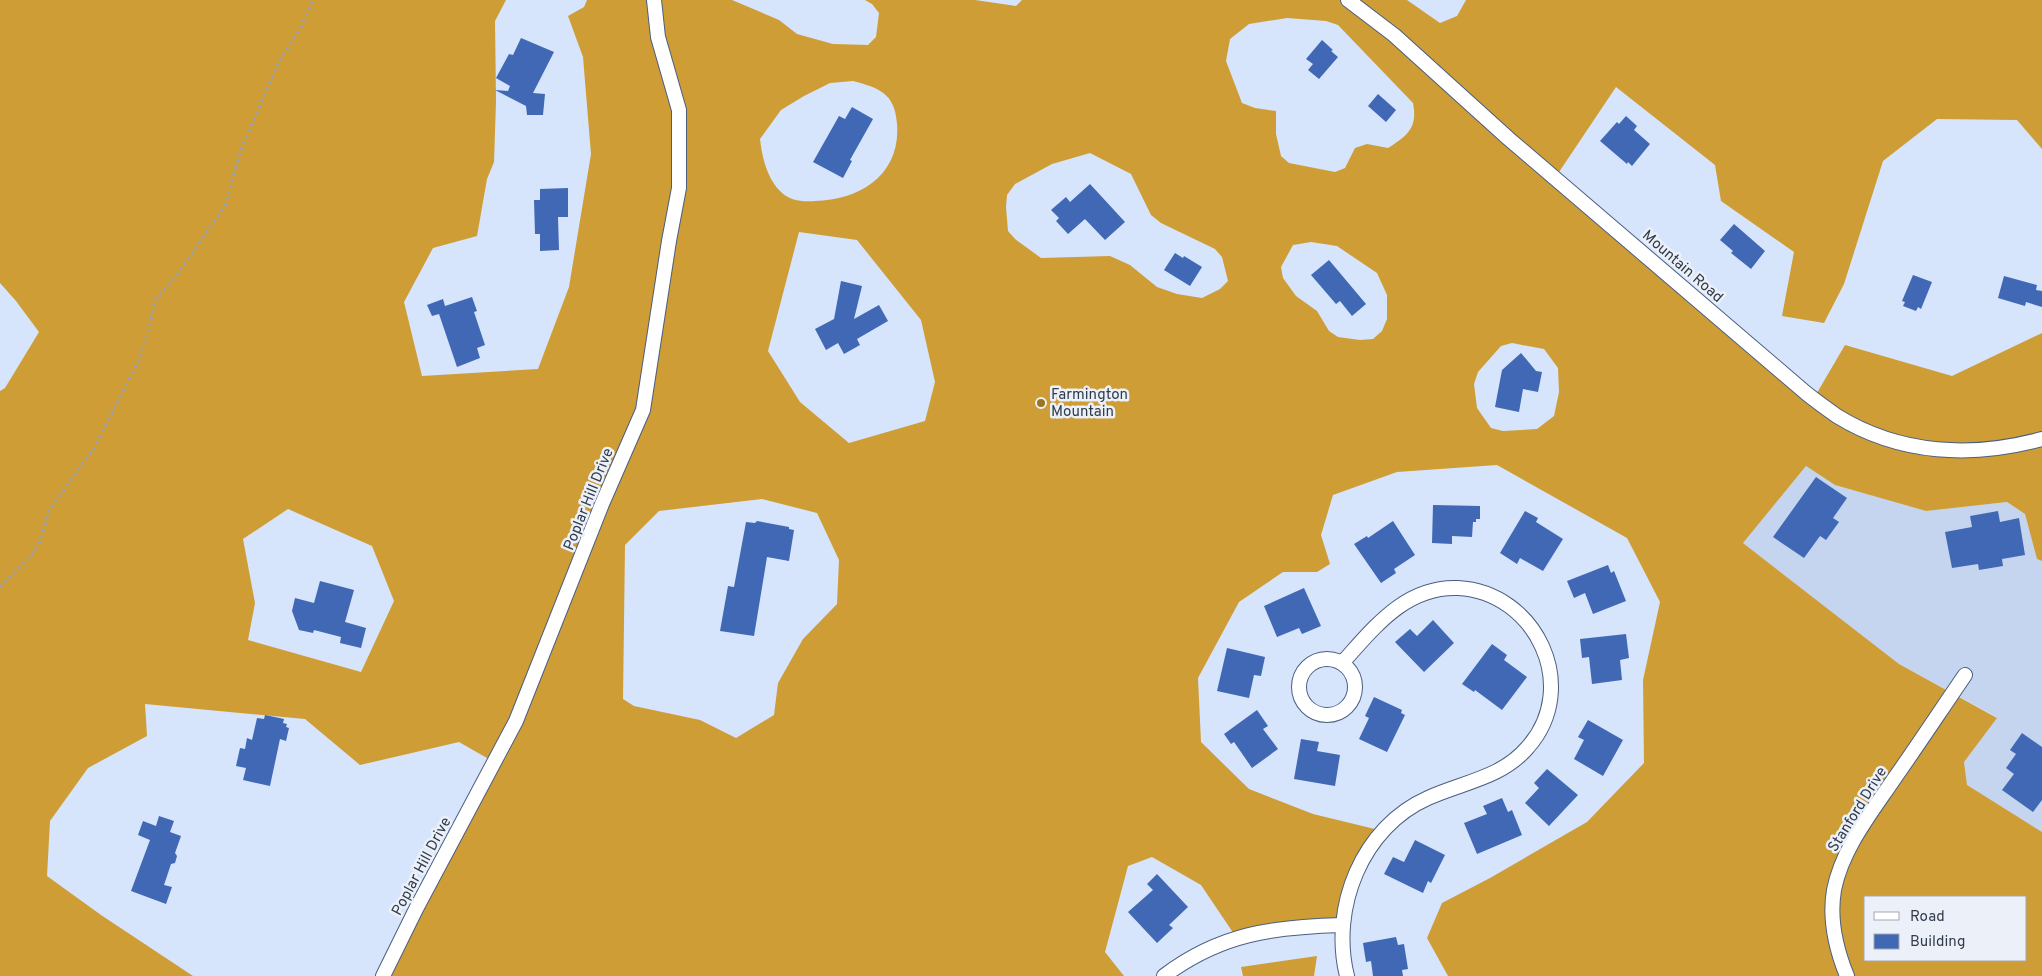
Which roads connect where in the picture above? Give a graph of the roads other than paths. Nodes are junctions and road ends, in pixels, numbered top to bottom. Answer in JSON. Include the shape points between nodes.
{"nodes":[{"id":1,"x":654,"y":0,"type":"edge"},
{"id":2,"x":1348,"y":0,"type":"edge"},
{"id":3,"x":2042,"y":439,"type":"edge"},
{"id":4,"x":1342,"y":663,"type":"junction"},
{"id":5,"x":1965,"y":675,"type":"dead end"},
{"id":6,"x":1342,"y":925,"type":"junction"},
{"id":7,"x":383,"y":976,"type":"edge"},
{"id":8,"x":1164,"y":976,"type":"edge"},
{"id":9,"x":1347,"y":976,"type":"edge"},
{"id":10,"x":1846,"y":976,"type":"edge"}],
"edges":[{"from":1,"to":7,"type":"street","name":"Poplar Hill Drive","via":[[658,37],[679,110],[679,188],[642,410],[516,721]]},
{"from":2,"to":3,"type":"street","name":"Mountain Road","via":[[1394,35],[1509,139],[1806,393],[1838,416],[1902,444],[1937,450],[1973,452]]},
{"from":4,"to":4,"type":"street","via":[[1323,659],[1314,662],[1302,674],[1299,691],[1307,707],[1314,712],[1340,712],[1353,698],[1354,678]]},
{"from":4,"to":6,"type":"street","via":[[1399,605],[1427,592],[1458,588],[1504,602],[1528,623],[1545,652],[1551,684],[1550,701],[1539,732],[1519,758],[1491,776],[1426,799],[1383,831],[1354,876]]},
{"from":5,"to":10,"type":"street","name":"Stanford Drive","via":[[1869,815],[1841,867],[1832,911]]},
{"from":6,"to":8,"type":"street","via":[[1266,930],[1236,937],[1204,951]]},
{"from":6,"to":9,"type":"street"}]}
